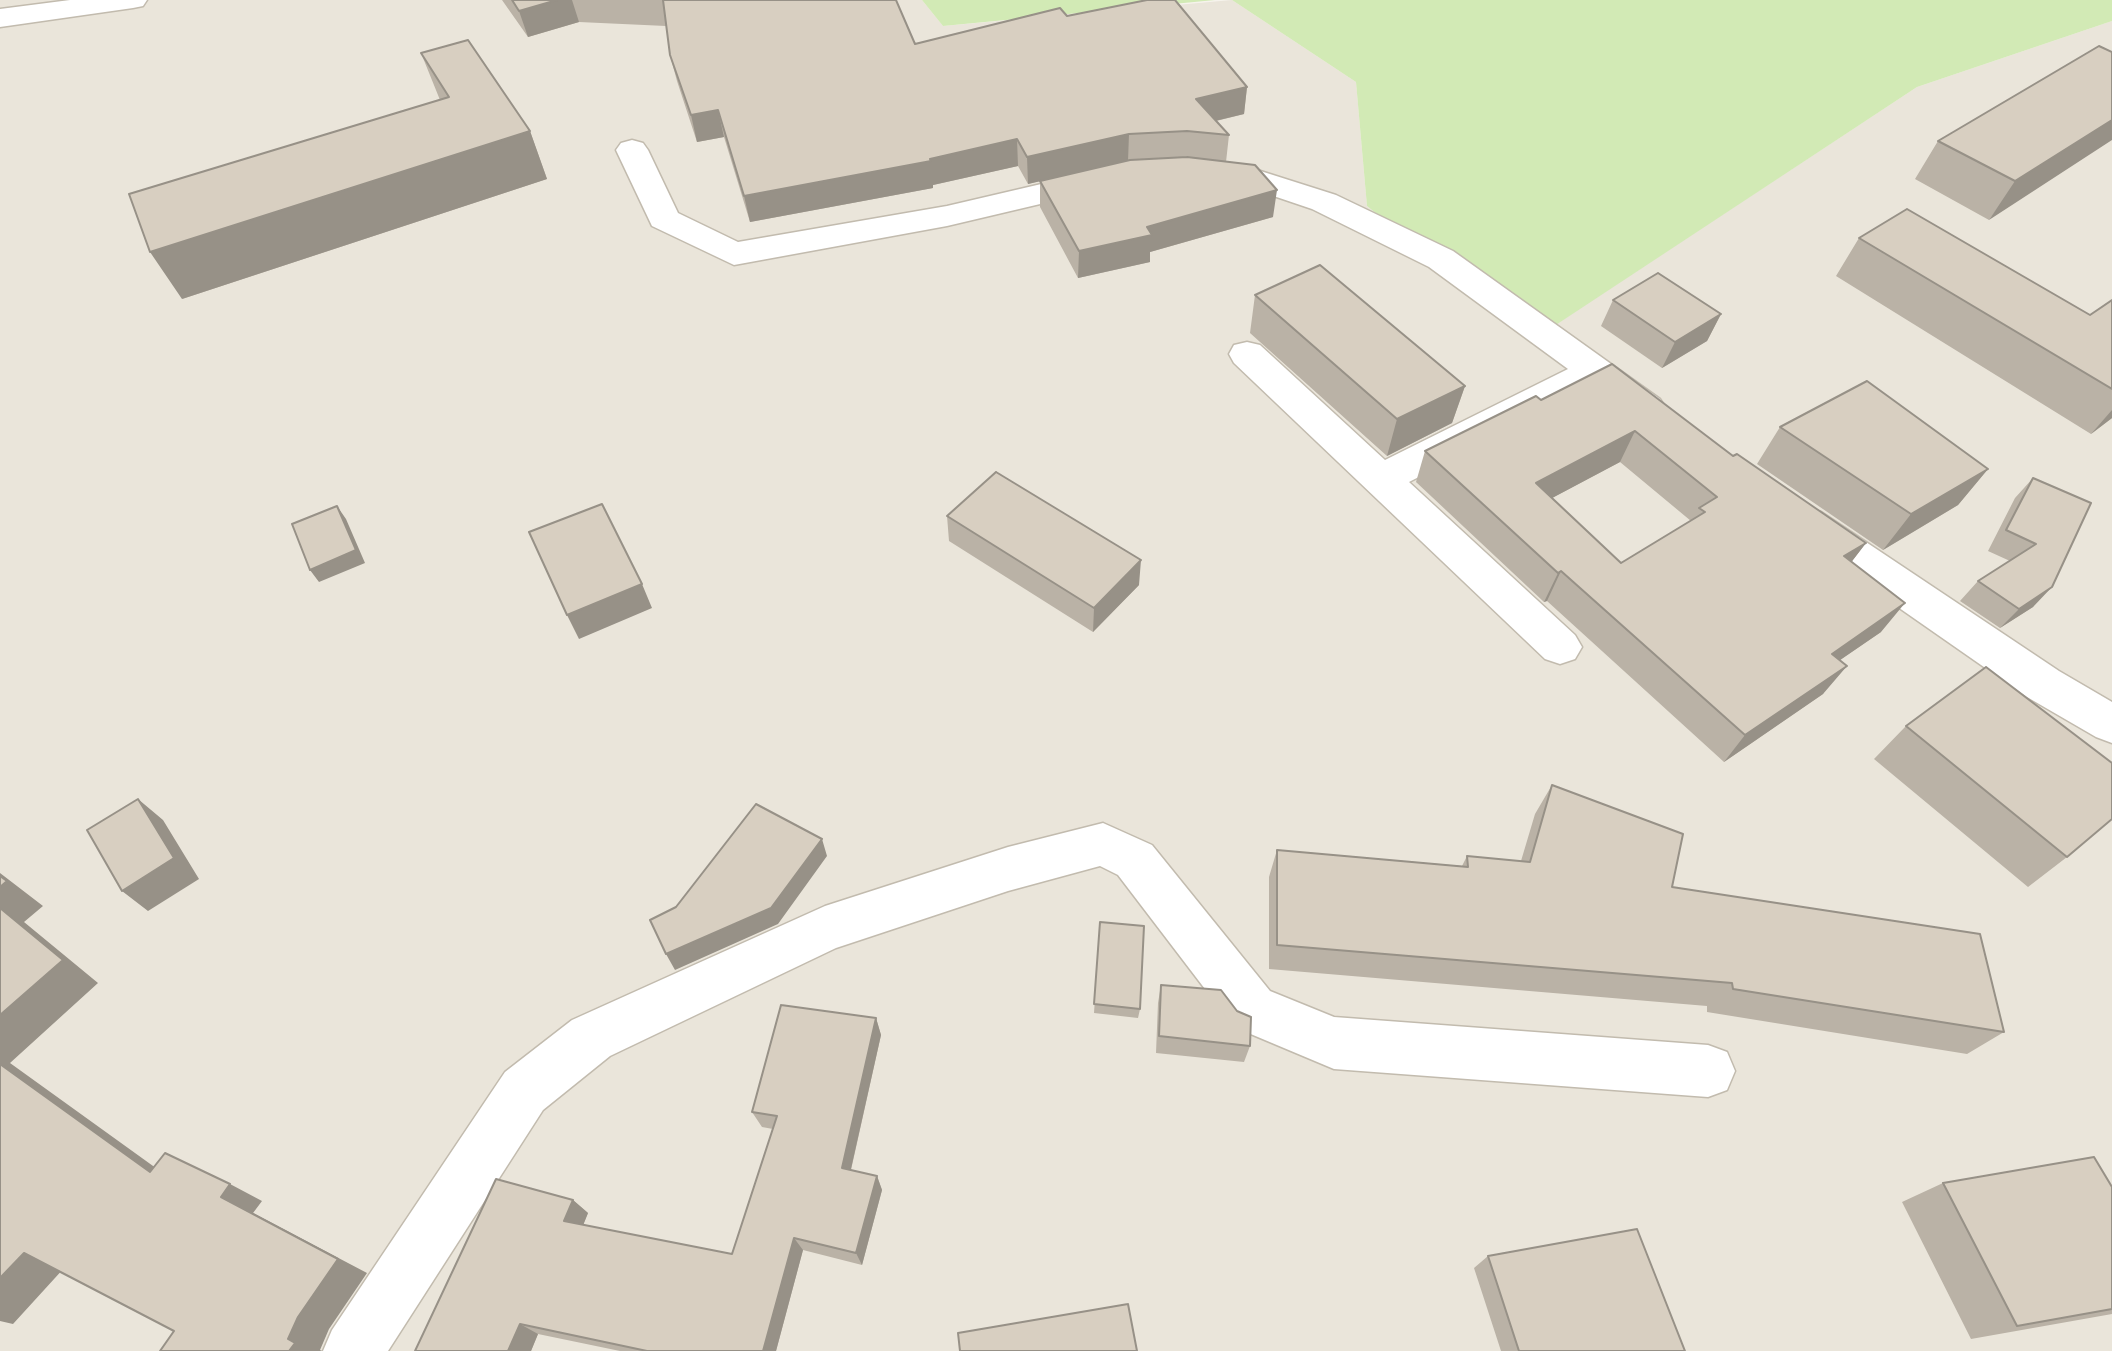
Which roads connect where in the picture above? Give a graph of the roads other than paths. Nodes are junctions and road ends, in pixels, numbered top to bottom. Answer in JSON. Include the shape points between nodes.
{"nodes":[{"id":1,"x":133,"y":0,"type":"edge"},
{"id":2,"x":0,"y":18,"type":"edge"},
{"id":3,"x":632,"y":150,"type":"dead end"},
{"id":4,"x":1185,"y":171,"type":"edge"},
{"id":5,"x":1128,"y":174,"type":"edge"},
{"id":6,"x":1247,"y":354,"type":"dead end"},
{"id":7,"x":1595,"y":371,"type":"junction"},
{"id":8,"x":1671,"y":426,"type":"edge"},
{"id":9,"x":1381,"y":479,"type":"junction"},
{"id":10,"x":1786,"y":509,"type":"edge"},
{"id":11,"x":1560,"y":647,"type":"dead end"},
{"id":12,"x":2112,"y":724,"type":"edge"},
{"id":13,"x":1708,"y":1071,"type":"dead end"},
{"id":14,"x":353,"y":1351,"type":"edge"}],
"edges":[{"from":1,"to":2,"type":"street"},
{"from":3,"to":5,"type":"street","via":[[664,219],[734,254],[947,216]]},
{"from":4,"to":7,"type":"street","via":[[1251,178],[1324,202],[1441,259]]},
{"from":6,"to":9,"type":"street"},
{"from":7,"to":8,"type":"street"},
{"from":7,"to":9,"type":"street"},
{"from":9,"to":11,"type":"street"},
{"from":10,"to":12,"type":"street","via":[[2043,684]]},
{"from":13,"to":14,"type":"street","via":[[1334,1043],[1252,1009],[1135,860],[1103,844],[825,929],[591,1038],[524,1091]]}]}
